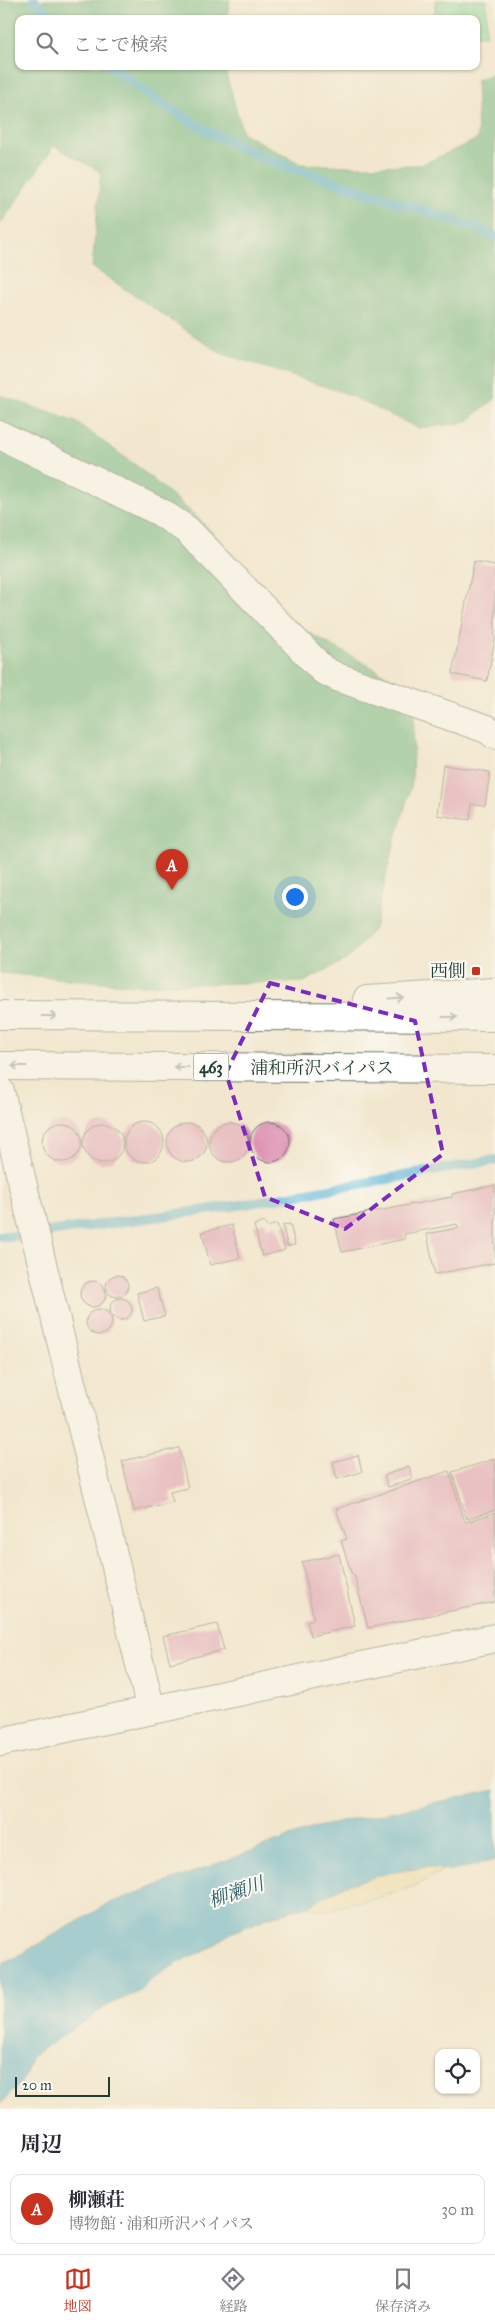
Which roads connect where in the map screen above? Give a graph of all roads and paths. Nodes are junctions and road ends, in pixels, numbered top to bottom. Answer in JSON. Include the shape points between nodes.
{"nodes":[{"id":1,"x":0,"y":435,"type":"edge"},
{"id":2,"x":495,"y":736,"type":"edge"},
{"id":3,"x":495,"y":992,"type":"edge"},
{"id":4,"x":0,"y":1015,"type":"edge"},
{"id":5,"x":191,"y":1017,"type":"junction"},
{"id":6,"x":495,"y":1017,"type":"edge"},
{"id":7,"x":0,"y":1066,"type":"edge"},
{"id":8,"x":423,"y":1069,"type":"junction"},
{"id":9,"x":495,"y":1069,"type":"edge"},
{"id":10,"x":495,"y":1077,"type":"edge"},
{"id":11,"x":0,"y":1091,"type":"edge"},
{"id":12,"x":495,"y":1638,"type":"edge"},
{"id":13,"x":151,"y":1710,"type":"junction"},
{"id":14,"x":0,"y":1742,"type":"edge"}],
"edges":[{"from":1,"to":2,"type":"main road","via":[[160,512],[187,530],[323,670],[488,729]]},
{"from":5,"to":3,"type":"main road","one_way":true,"via":[[330,1002]]},
{"from":4,"to":5,"type":"main road","one_way":true},
{"from":5,"to":6,"type":"main road","one_way":true},
{"from":8,"to":7,"type":"main road","name":"浦和所沢バイパス","number":"463","one_way":true},
{"from":8,"to":9,"type":"main road","name":"浦和所沢バイパス","number":"463"},
{"from":8,"to":10,"type":"main road"},
{"from":11,"to":13,"type":"main road"},
{"from":12,"to":13,"type":"main road"},
{"from":13,"to":14,"type":"main road"}]}
